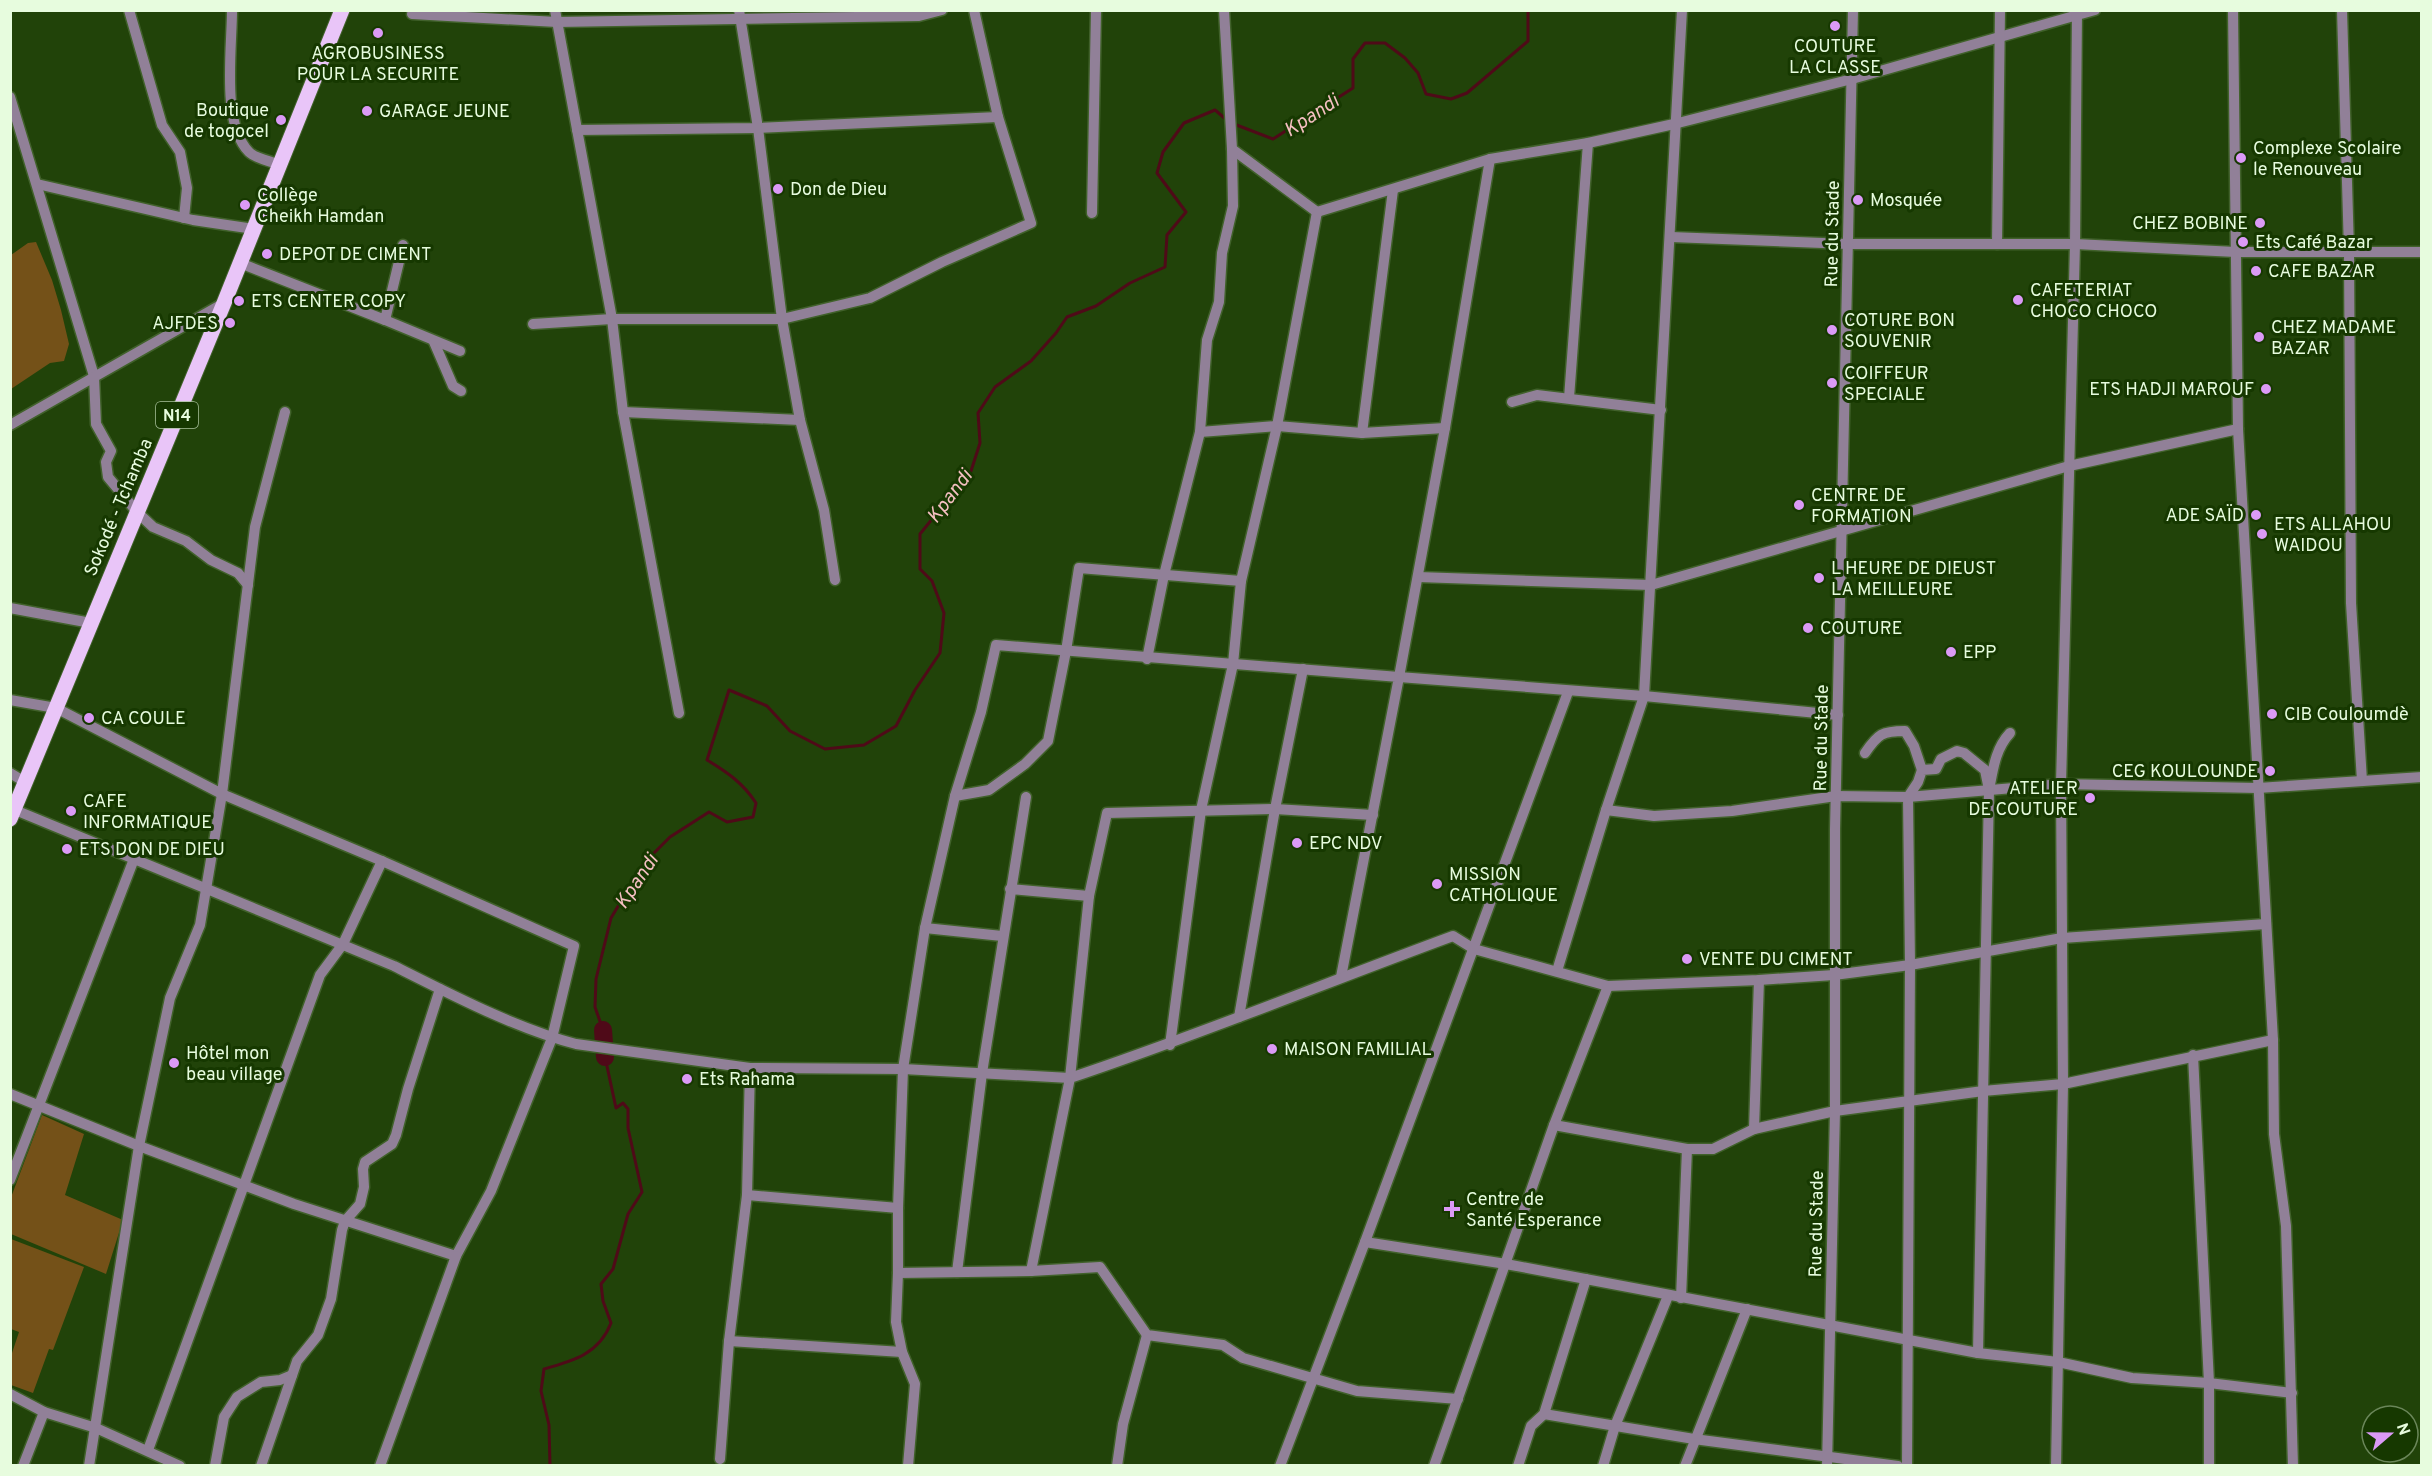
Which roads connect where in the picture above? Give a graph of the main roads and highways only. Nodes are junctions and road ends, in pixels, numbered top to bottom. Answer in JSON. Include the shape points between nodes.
{"nodes":[{"id":1,"x":342,"y":10,"type":"edge"},
{"id":2,"x":12,"y":811,"type":"edge"}],
"edges":[{"from":1,"to":2,"type":"main road","name":"Sokodé - Tchamba","number":"N14"}]}
